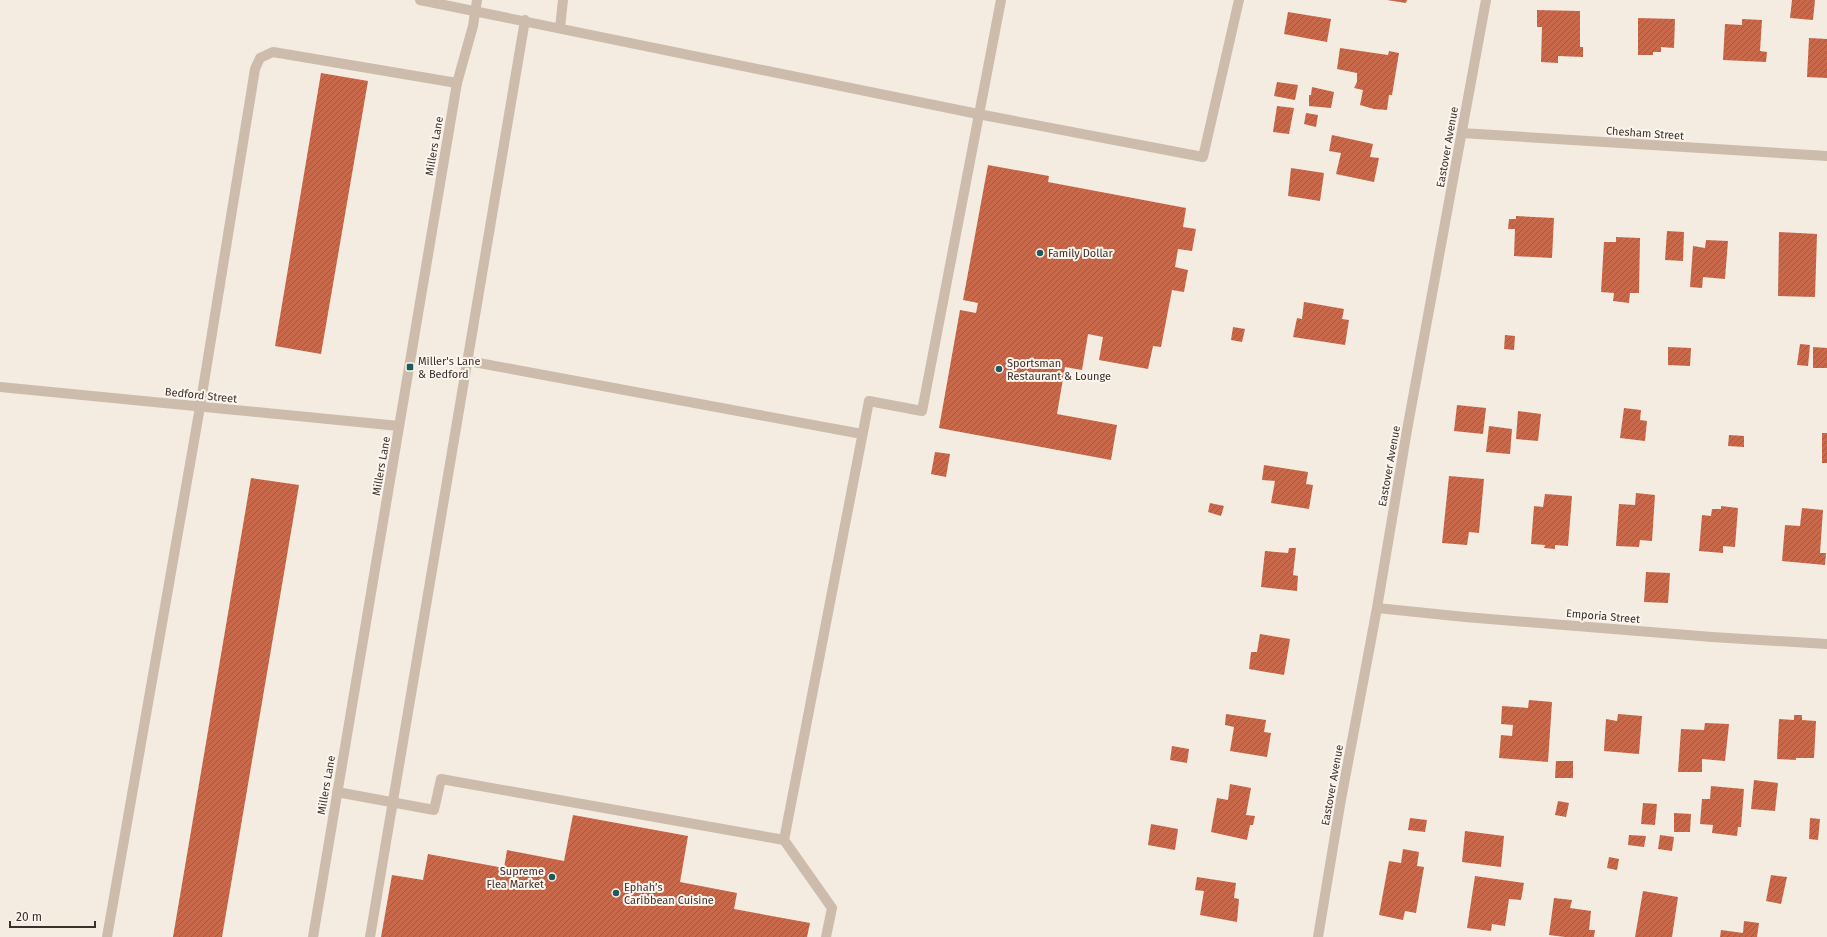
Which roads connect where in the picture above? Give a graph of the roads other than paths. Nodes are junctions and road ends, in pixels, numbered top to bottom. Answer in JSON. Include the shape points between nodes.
{"nodes":[{"id":1,"x":420,"y":0,"type":"edge"},
{"id":2,"x":477,"y":0,"type":"edge"},
{"id":3,"x":563,"y":0,"type":"edge"},
{"id":4,"x":1001,"y":0,"type":"edge"},
{"id":5,"x":1239,"y":0,"type":"edge"},
{"id":6,"x":1486,"y":0,"type":"edge"},
{"id":7,"x":476,"y":11,"type":"junction"},
{"id":8,"x":525,"y":20,"type":"junction"},
{"id":9,"x":560,"y":28,"type":"junction"},
{"id":10,"x":457,"y":83,"type":"junction"},
{"id":11,"x":978,"y":114,"type":"junction"},
{"id":12,"x":1462,"y":133,"type":"junction"},
{"id":13,"x":1827,"y":156,"type":"edge"},
{"id":14,"x":468,"y":361,"type":"junction"},
{"id":15,"x":0,"y":388,"type":"edge"},
{"id":16,"x":200,"y":407,"type":"junction"},
{"id":17,"x":400,"y":426,"type":"junction"},
{"id":18,"x":862,"y":434,"type":"junction"},
{"id":19,"x":1377,"y":608,"type":"junction"},
{"id":20,"x":1827,"y":644,"type":"edge"},
{"id":21,"x":337,"y":792,"type":"junction"},
{"id":22,"x":393,"y":802,"type":"junction"},
{"id":23,"x":784,"y":840,"type":"junction"},
{"id":24,"x":107,"y":937,"type":"edge"},
{"id":25,"x":313,"y":937,"type":"edge"},
{"id":26,"x":370,"y":937,"type":"edge"},
{"id":27,"x":826,"y":937,"type":"edge"},
{"id":28,"x":1318,"y":937,"type":"edge"}],
"edges":[{"from":1,"to":7,"type":"street"},
{"from":2,"to":7,"type":"street","name":"Millers Lane"},
{"from":3,"to":9,"type":"street"},
{"from":4,"to":11,"type":"street"},
{"from":5,"to":11,"type":"street","via":[[1203,157]]},
{"from":6,"to":12,"type":"street","name":"Eastover Avenue"},
{"from":7,"to":8,"type":"street"},
{"from":7,"to":10,"type":"street","name":"Millers Lane"},
{"from":8,"to":9,"type":"street"},
{"from":8,"to":14,"type":"street"},
{"from":9,"to":11,"type":"street"},
{"from":10,"to":16,"type":"street","via":[[273,52],[260,58],[255,69]]},
{"from":10,"to":17,"type":"street","name":"Millers Lane"},
{"from":11,"to":18,"type":"street","via":[[922,411],[868,401]]},
{"from":12,"to":13,"type":"street","name":"Chesham Street"},
{"from":12,"to":19,"type":"street","name":"Eastover Avenue"},
{"from":14,"to":18,"type":"street"},
{"from":14,"to":22,"type":"street"},
{"from":15,"to":16,"type":"street","name":"Bedford Street"},
{"from":16,"to":17,"type":"street","name":"Bedford Street"},
{"from":16,"to":24,"type":"street"},
{"from":17,"to":21,"type":"street","name":"Millers Lane"},
{"from":18,"to":23,"type":"street"},
{"from":19,"to":20,"type":"street","name":"Emporia Street","via":[[1712,637]]},
{"from":19,"to":28,"type":"street","name":"Eastover Avenue"},
{"from":21,"to":22,"type":"street"},
{"from":21,"to":25,"type":"street","name":"Millers Lane"},
{"from":22,"to":23,"type":"street","via":[[434,810],[441,779]]},
{"from":22,"to":26,"type":"street"},
{"from":23,"to":27,"type":"street","via":[[832,908]]}]}
